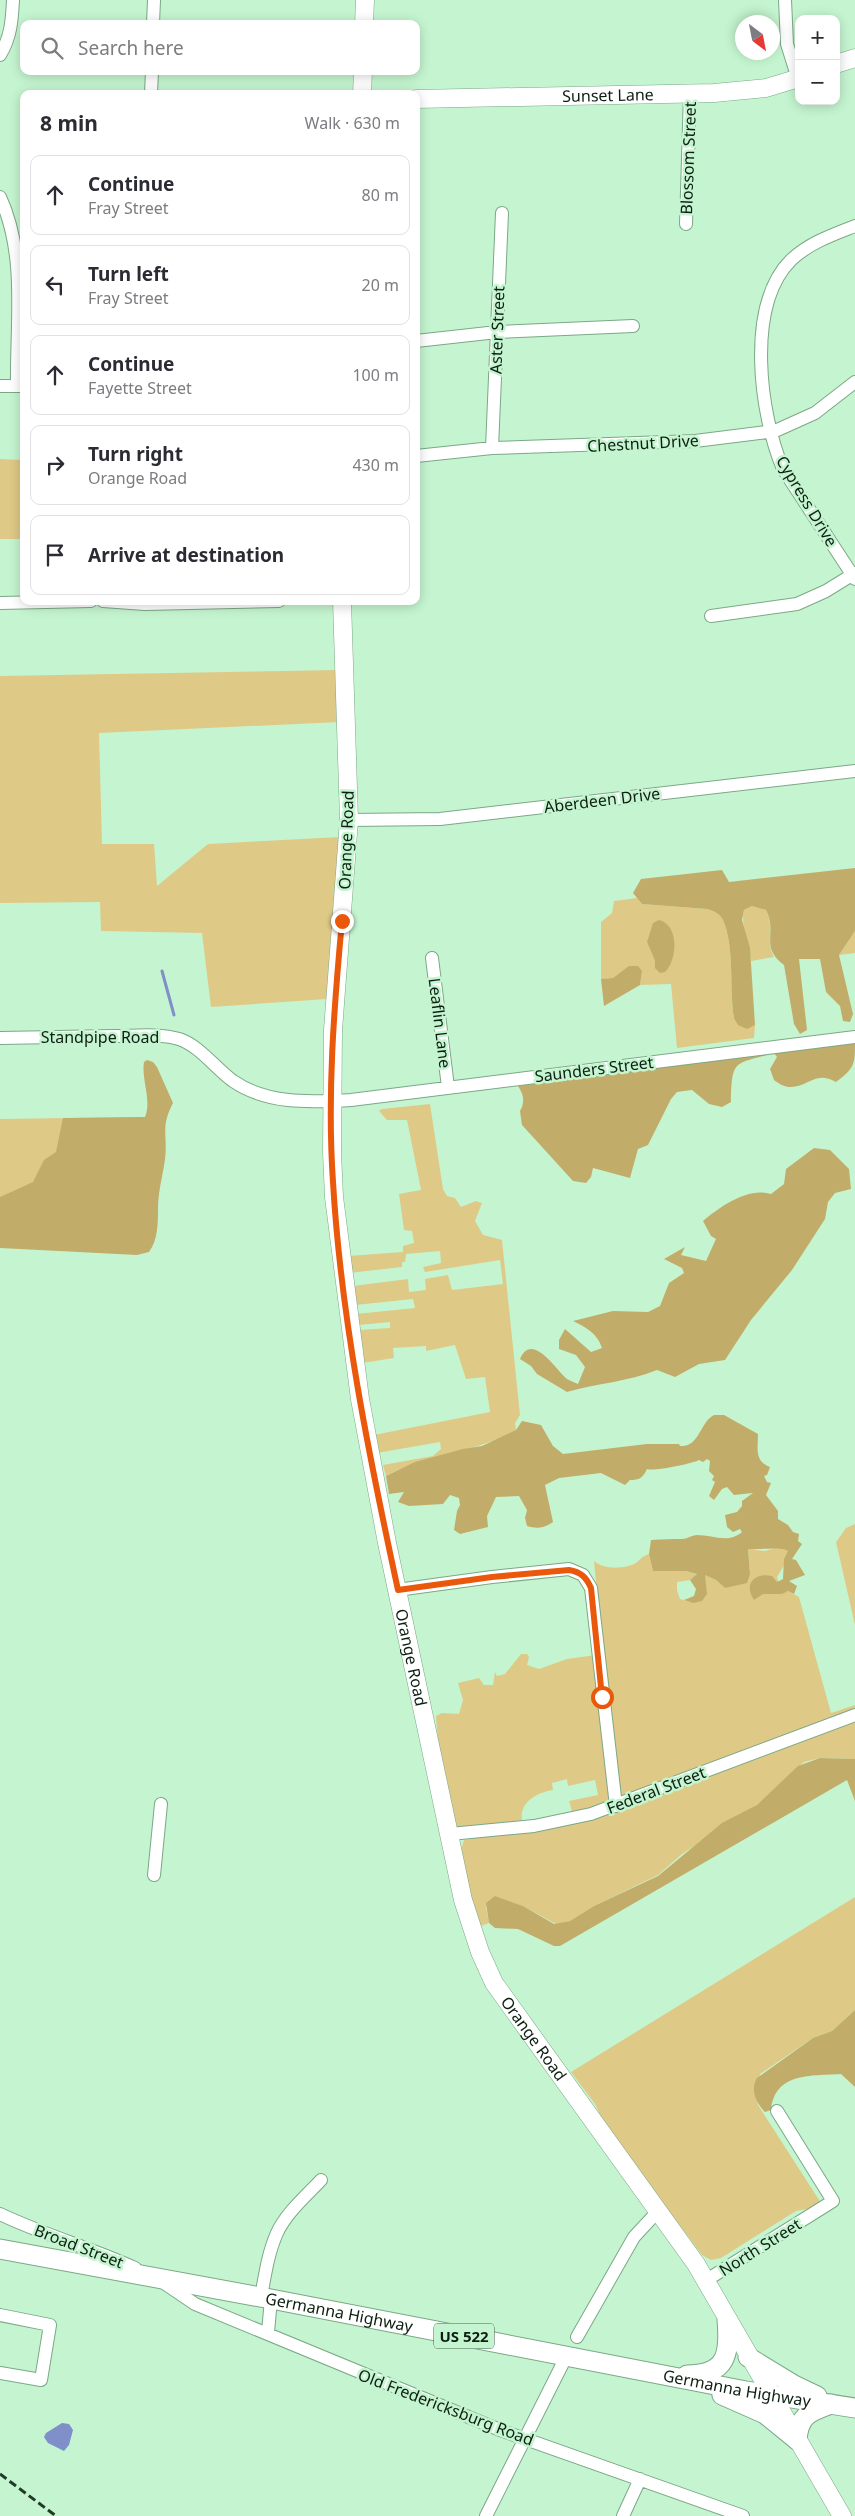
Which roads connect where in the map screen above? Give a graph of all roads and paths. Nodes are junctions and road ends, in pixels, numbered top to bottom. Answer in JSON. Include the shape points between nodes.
{"nodes":[{"id":1,"x":13,"y":0,"type":"edge"},
{"id":2,"x":154,"y":0,"type":"edge"},
{"id":3,"x":365,"y":0,"type":"edge"},
{"id":4,"x":785,"y":0,"type":"edge"},
{"id":5,"x":153,"y":20,"type":"edge"},
{"id":6,"x":364,"y":20,"type":"edge"},
{"id":7,"x":0,"y":55,"type":"edge"},
{"id":8,"x":855,"y":58,"type":"edge"},
{"id":9,"x":840,"y":63,"type":"edge"},
{"id":10,"x":795,"y":68,"type":"edge"},
{"id":11,"x":152,"y":75,"type":"edge"},
{"id":12,"x":363,"y":75,"type":"edge"},
{"id":13,"x":795,"y":79,"type":"edge"},
{"id":14,"x":151,"y":90,"type":"edge"},
{"id":15,"x":362,"y":90,"type":"edge"},
{"id":16,"x":690,"y":93,"type":"junction"},
{"id":17,"x":420,"y":99,"type":"edge"},
{"id":18,"x":1,"y":204,"type":"edge"},
{"id":19,"x":502,"y":212,"type":"dead end"},
{"id":20,"x":686,"y":224,"type":"dead end"},
{"id":21,"x":855,"y":226,"type":"edge"},
{"id":22,"x":633,"y":326,"type":"dead end"},
{"id":23,"x":497,"y":332,"type":"junction"},
{"id":24,"x":420,"y":341,"type":"edge"},
{"id":25,"x":855,"y":382,"type":"edge"},
{"id":26,"x":0,"y":386,"type":"edge"},
{"id":27,"x":20,"y":386,"type":"edge"},
{"id":28,"x":770,"y":432,"type":"junction"},
{"id":29,"x":492,"y":448,"type":"junction"},
{"id":30,"x":420,"y":456,"type":"edge"},
{"id":31,"x":854,"y":575,"type":"edge"},
{"id":32,"x":0,"y":603,"type":"edge"},
{"id":33,"x":20,"y":603,"type":"edge"},
{"id":34,"x":342,"y":605,"type":"edge"},
{"id":35,"x":710,"y":616,"type":"dead end"},
{"id":36,"x":855,"y":771,"type":"edge"},
{"id":37,"x":348,"y":820,"type":"junction"},
{"id":38,"x":432,"y":958,"type":"dead end"},
{"id":39,"x":855,"y":1037,"type":"edge"},
{"id":40,"x":0,"y":1038,"type":"edge"},
{"id":41,"x":448,"y":1087,"type":"junction"},
{"id":42,"x":332,"y":1101,"type":"junction"},
{"id":43,"x":398,"y":1590,"type":"junction"},
{"id":44,"x":855,"y":1715,"type":"edge"},
{"id":45,"x":161,"y":1804,"type":"dead end"},
{"id":46,"x":616,"y":1806,"type":"junction"},
{"id":47,"x":450,"y":1834,"type":"junction"},
{"id":48,"x":154,"y":1875,"type":"dead end"},
{"id":49,"x":776,"y":2111,"type":"dead end"},
{"id":50,"x":322,"y":2180,"type":"dead end"},
{"id":51,"x":659,"y":2210,"type":"junction"},
{"id":52,"x":0,"y":2214,"type":"edge"},
{"id":53,"x":0,"y":2250,"type":"edge"},
{"id":54,"x":158,"y":2278,"type":"junction"},
{"id":55,"x":705,"y":2281,"type":"junction"},
{"id":56,"x":266,"y":2298,"type":"junction"},
{"id":57,"x":0,"y":2315,"type":"edge"},
{"id":58,"x":727,"y":2320,"type":"junction"},
{"id":59,"x":268,"y":2332,"type":"junction"},
{"id":60,"x":577,"y":2337,"type":"dead end"},
{"id":61,"x":567,"y":2355,"type":"junction"},
{"id":62,"x":748,"y":2357,"type":"junction"},
{"id":63,"x":0,"y":2373,"type":"edge"},
{"id":64,"x":667,"y":2375,"type":"junction"},
{"id":65,"x":770,"y":2395,"type":"junction"},
{"id":66,"x":831,"y":2404,"type":"junction"},
{"id":67,"x":855,"y":2408,"type":"edge"},
{"id":68,"x":524,"y":2438,"type":"junction"},
{"id":69,"x":797,"y":2440,"type":"junction"},
{"id":70,"x":640,"y":2479,"type":"junction"},
{"id":71,"x":729,"y":2513,"type":"edge"},
{"id":72,"x":486,"y":2516,"type":"edge"},
{"id":73,"x":623,"y":2516,"type":"edge"},
{"id":74,"x":743,"y":2516,"type":"edge"},
{"id":75,"x":842,"y":2516,"type":"edge"}],
"edges":[{"from":1,"to":7,"type":"street","via":[[8,43]]},
{"from":2,"to":5,"type":"street"},
{"from":3,"to":6,"type":"main road"},
{"from":4,"to":10,"type":"street","via":[[788,44]]},
{"from":8,"to":9,"type":"main road"},
{"from":11,"to":14,"type":"street"},
{"from":12,"to":15,"type":"main road"},
{"from":13,"to":16,"type":"main road","name":"Sunset Lane","via":[[749,91]]},
{"from":16,"to":17,"type":"main road","name":"Sunset Lane"},
{"from":16,"to":20,"type":"street","name":"Blossom Street"},
{"from":18,"to":27,"type":"street","via":[[14,232],[17,255]]},
{"from":19,"to":23,"type":"street","name":"Aster Street"},
{"from":21,"to":28,"type":"street","name":"Cypress Drive","via":[[801,252],[774,284],[765,316],[762,356]]},
{"from":22,"to":23,"type":"street"},
{"from":23,"to":24,"type":"street"},
{"from":23,"to":29,"type":"street","name":"Aster Street"},
{"from":25,"to":28,"type":"street","name":"Chestnut Drive","via":[[815,413]]},
{"from":26,"to":27,"type":"street"},
{"from":28,"to":29,"type":"street","name":"Chestnut Drive","via":[[695,441]]},
{"from":28,"to":31,"type":"street","name":"Cypress Drive","via":[[783,469]]},
{"from":29,"to":30,"type":"street","name":"Chestnut Drive"},
{"from":31,"to":35,"type":"street","via":[[798,604]]},
{"from":32,"to":33,"type":"street"},
{"from":34,"to":37,"type":"main road","name":"Orange Road"},
{"from":36,"to":37,"type":"street","name":"Aberdeen Drive","via":[[440,819]]},
{"from":37,"to":42,"type":"main road","name":"Orange Road"},
{"from":38,"to":41,"type":"street","name":"Leaflin Lane"},
{"from":39,"to":41,"type":"street","name":"Saunders Street"},
{"from":40,"to":42,"type":"street","name":"Standpipe Road","via":[[174,1038],[195,1049],[233,1081],[257,1093],[286,1100]]},
{"from":41,"to":42,"type":"street","name":"Saunders Street"},
{"from":42,"to":43,"type":"main road","name":"Orange Road","via":[[333,1181],[343,1282],[360,1399]]},
{"from":43,"to":46,"type":"street","via":[[551,1571],[576,1571],[588,1581]]},
{"from":43,"to":47,"type":"main road","name":"Orange Road"},
{"from":44,"to":46,"type":"street","name":"Federal Street"},
{"from":45,"to":48,"type":"street"},
{"from":46,"to":47,"type":"street","name":"Federal Street","via":[[560,1822]]},
{"from":47,"to":51,"type":"main road","name":"Orange Road","via":[[470,1924],[494,1983]]},
{"from":49,"to":55,"type":"street","name":"North Street","via":[[833,2201]]},
{"from":50,"to":56,"type":"street","via":[[292,2210],[277,2232],[267,2262]]},
{"from":51,"to":55,"type":"main road","name":"Orange Road"},
{"from":51,"to":60,"type":"street","via":[[634,2237]]},
{"from":52,"to":54,"type":"street","name":"Broad Street"},
{"from":53,"to":54,"type":"main road","name":"Germanna Highway","number":"US 522"},
{"from":54,"to":56,"type":"main road","name":"Germanna Highway","number":"US 522"},
{"from":54,"to":59,"type":"street","name":"Old Fredericksburg Road","via":[[195,2304]]},
{"from":55,"to":58,"type":"main road","name":"Orange Road"},
{"from":56,"to":59,"type":"street"},
{"from":56,"to":61,"type":"main road","name":"Germanna Highway","number":"US 522"},
{"from":57,"to":63,"type":"street","via":[[50,2326],[41,2380]]},
{"from":58,"to":62,"type":"main road","name":"Orange Road"},
{"from":58,"to":64,"type":"main road","via":[[728,2353],[716,2368],[698,2375]]},
{"from":59,"to":68,"type":"street","name":"Old Fredericksburg Road","via":[[338,2364]]},
{"from":61,"to":64,"type":"main road","name":"Germanna Highway","number":"US 522"},
{"from":61,"to":68,"type":"street"},
{"from":62,"to":65,"type":"main road","name":"Orange Road"},
{"from":62,"to":66,"type":"main road"},
{"from":64,"to":65,"type":"main road","name":"Germanna Highway","number":"US 522"},
{"from":64,"to":69,"type":"main road","via":[[749,2406],[765,2414]]},
{"from":65,"to":66,"type":"main road","name":"Germanna Highway","number":"US 522"},
{"from":65,"to":69,"type":"main road","name":"Orange Road"},
{"from":66,"to":67,"type":"main road","name":"Germanna Highway","number":"US 522"},
{"from":66,"to":69,"type":"main road","via":[[811,2411],[803,2418],[798,2426]]},
{"from":68,"to":70,"type":"street","name":"Old Fredericksburg Road"},
{"from":68,"to":72,"type":"street"},
{"from":69,"to":75,"type":"main road","name":"Orange Road"},
{"from":70,"to":71,"type":"street","name":"Old Fredericksburg Road"},
{"from":70,"to":73,"type":"street"},
{"from":71,"to":74,"type":"street","name":"Old Fredericksburg Road"}]}
